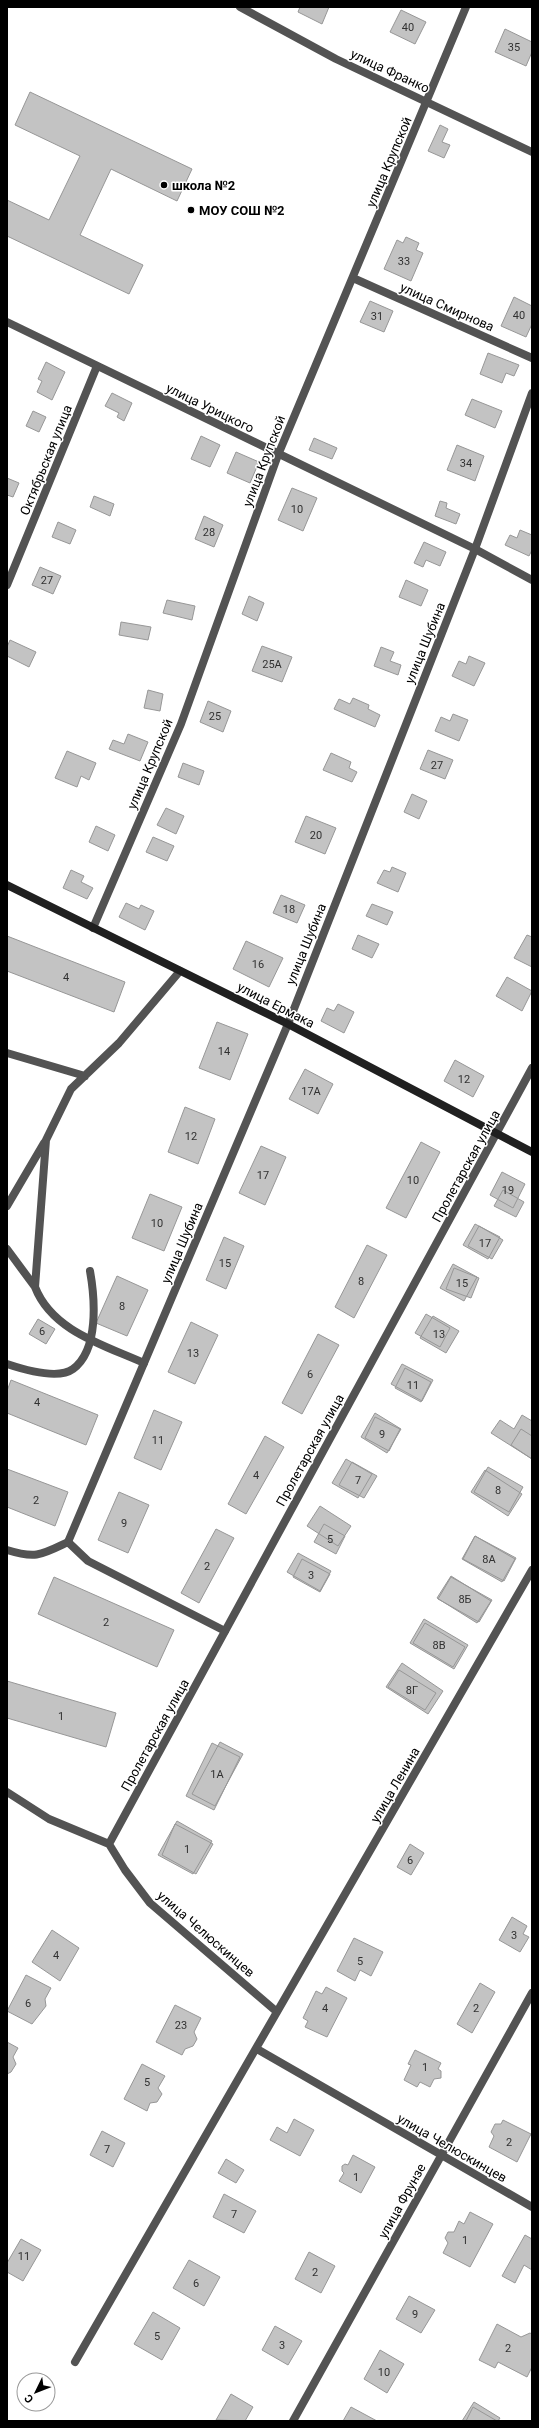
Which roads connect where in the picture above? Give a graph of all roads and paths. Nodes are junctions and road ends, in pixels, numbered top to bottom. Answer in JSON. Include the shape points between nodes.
{"nodes":[{"id":1,"x":466,"y":7,"type":"edge"},
{"id":2,"x":245,"y":8,"type":"edge"},
{"id":3,"x":428,"y":102,"type":"junction"},
{"id":4,"x":532,"y":152,"type":"edge"},
{"id":5,"x":353,"y":278,"type":"junction"},
{"id":6,"x":7,"y":322,"type":"edge"},
{"id":7,"x":532,"y":358,"type":"edge"},
{"id":8,"x":97,"y":366,"type":"junction"},
{"id":9,"x":532,"y":393,"type":"edge"},
{"id":10,"x":278,"y":455,"type":"junction"},
{"id":11,"x":475,"y":549,"type":"junction"},
{"id":12,"x":532,"y":580,"type":"edge"},
{"id":13,"x":7,"y":585,"type":"edge"},
{"id":14,"x":7,"y":885,"type":"edge"},
{"id":15,"x":93,"y":928,"type":"junction"},
{"id":16,"x":180,"y":971,"type":"junction"},
{"id":17,"x":288,"y":1024,"type":"junction"},
{"id":18,"x":7,"y":1053,"type":"edge"},
{"id":19,"x":532,"y":1068,"type":"edge"},
{"id":20,"x":85,"y":1076,"type":"junction"},
{"id":21,"x":498,"y":1133,"type":"junction"},
{"id":22,"x":46,"y":1140,"type":"junction"},
{"id":23,"x":532,"y":1152,"type":"edge"},
{"id":24,"x":7,"y":1206,"type":"edge"},
{"id":25,"x":7,"y":1249,"type":"edge"},
{"id":26,"x":90,"y":1271,"type":"dead end"},
{"id":27,"x":35,"y":1287,"type":"junction"},
{"id":28,"x":90,"y":1339,"type":"junction"},
{"id":29,"x":144,"y":1363,"type":"junction"},
{"id":30,"x":7,"y":1364,"type":"edge"},
{"id":31,"x":68,"y":1542,"type":"junction"},
{"id":32,"x":7,"y":1550,"type":"edge"},
{"id":33,"x":532,"y":1570,"type":"edge"},
{"id":34,"x":225,"y":1631,"type":"junction"},
{"id":35,"x":7,"y":1792,"type":"edge"},
{"id":36,"x":109,"y":1844,"type":"junction"},
{"id":37,"x":532,"y":1993,"type":"edge"},
{"id":38,"x":277,"y":2012,"type":"junction"},
{"id":39,"x":257,"y":2049,"type":"junction"},
{"id":40,"x":440,"y":2156,"type":"junction"},
{"id":41,"x":532,"y":2207,"type":"edge"},
{"id":42,"x":75,"y":2362,"type":"dead end"},
{"id":43,"x":294,"y":2421,"type":"edge"}],
"edges":[{"from":1,"to":3,"type":"street","name":"улица Крупской"},
{"from":2,"to":3,"type":"street","name":"улица Франко","via":[[336,59]]},
{"from":3,"to":4,"type":"street","name":"улица Франко"},
{"from":3,"to":5,"type":"street","name":"улица Крупской"},
{"from":5,"to":7,"type":"street","name":"улица Смирнова"},
{"from":5,"to":10,"type":"street","name":"улица Крупской"},
{"from":6,"to":8,"type":"street","name":"улица Урицкого"},
{"from":8,"to":10,"type":"street","name":"улица Урицкого"},
{"from":8,"to":13,"type":"street","name":"Октябрьская улица"},
{"from":9,"to":11,"type":"street","name":"улица Шубина"},
{"from":10,"to":11,"type":"street","name":"улица Урицкого"},
{"from":10,"to":15,"type":"street","name":"улица Крупской","via":[[181,724]]},
{"from":11,"to":12,"type":"street","name":"улица Урицкого"},
{"from":11,"to":17,"type":"street","name":"улица Шубина"},
{"from":14,"to":15,"type":"street","name":"улица Ермака"},
{"from":15,"to":16,"type":"street","name":"улица Ермака"},
{"from":16,"to":17,"type":"street","name":"улица Ермака"},
{"from":16,"to":20,"type":"street","via":[[118,1043]]},
{"from":17,"to":21,"type":"street","name":"улица Ермака"},
{"from":17,"to":29,"type":"street","name":"улица Шубина"},
{"from":18,"to":20,"type":"street"},
{"from":19,"to":21,"type":"street","name":"Пролетарская улица"},
{"from":20,"to":22,"type":"street","via":[[72,1089]]},
{"from":21,"to":23,"type":"street","name":"улица Ермака"},
{"from":21,"to":34,"type":"street","name":"Пролетарская улица"},
{"from":22,"to":24,"type":"street"},
{"from":22,"to":27,"type":"street"},
{"from":25,"to":27,"type":"street"},
{"from":26,"to":28,"type":"street","via":[[95,1313]]},
{"from":27,"to":28,"type":"street","via":[[41,1302],[56,1318]]},
{"from":28,"to":29,"type":"street"},
{"from":28,"to":30,"type":"street","via":[[81,1360],[72,1370],[53,1373],[31,1371]]},
{"from":29,"to":31,"type":"street","name":"улица Шубина"},
{"from":31,"to":32,"type":"street","via":[[48,1552],[28,1557]]},
{"from":31,"to":34,"type":"street","via":[[88,1562]]},
{"from":33,"to":38,"type":"street","name":"улица Ленина"},
{"from":34,"to":36,"type":"street","name":"Пролетарская улица"},
{"from":35,"to":36,"type":"street","via":[[49,1819]]},
{"from":36,"to":38,"type":"street","name":"улица Челюскинцев","via":[[150,1903]]},
{"from":37,"to":40,"type":"street","name":"улица Фрунзе"},
{"from":38,"to":39,"type":"street","name":"улица Ленина"},
{"from":39,"to":40,"type":"street","name":"улица Челюскинцев"},
{"from":39,"to":42,"type":"street","name":"улица Ленина"},
{"from":40,"to":41,"type":"street","name":"улица Челюскинцев"},
{"from":40,"to":43,"type":"street","name":"улица Фрунзе"}]}
